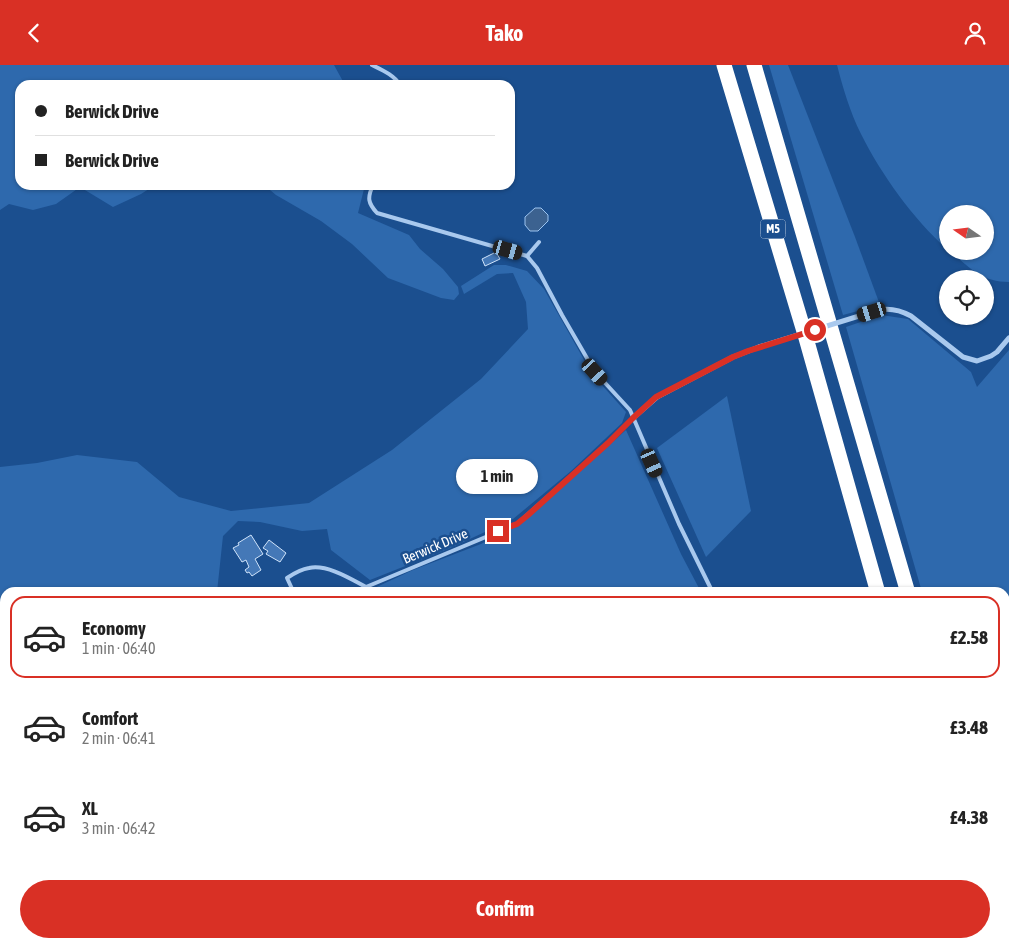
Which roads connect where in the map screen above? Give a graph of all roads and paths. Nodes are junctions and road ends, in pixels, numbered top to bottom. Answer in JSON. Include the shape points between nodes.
{"nodes":[{"id":1,"x":372,"y":65,"type":"edge"},
{"id":2,"x":724,"y":65,"type":"edge"},
{"id":3,"x":754,"y":65,"type":"edge"},
{"id":4,"x":397,"y":80,"type":"edge"},
{"id":5,"x":371,"y":190,"type":"edge"},
{"id":6,"x":539,"y":242,"type":"dead end"},
{"id":7,"x":527,"y":255,"type":"junction"},
{"id":8,"x":1009,"y":338,"type":"edge"},
{"id":9,"x":633,"y":418,"type":"junction"},
{"id":10,"x":291,"y":587,"type":"edge"},
{"id":11,"x":366,"y":587,"type":"joint"},
{"id":12,"x":710,"y":587,"type":"edge"},
{"id":13,"x":876,"y":587,"type":"edge"},
{"id":14,"x":906,"y":587,"type":"edge"}],
"edges":[{"from":1,"to":4,"type":"lane"},
{"from":2,"to":13,"type":"highway","number":"M5"},
{"from":3,"to":14,"type":"highway","number":"M5"},
{"from":5,"to":7,"type":"lane","via":[[370,205],[377,213]]},
{"from":6,"to":7,"type":"lane"},
{"from":7,"to":9,"type":"lane","via":[[595,372],[630,410]]},
{"from":8,"to":9,"type":"street","name":"Berwick Drive","bridge":true,"via":[[997,352],[977,361],[963,357],[911,316],[886,309],[733,357],[656,397]]},
{"from":9,"to":11,"type":"lane","name":"Berwick Drive","via":[[517,524]]},
{"from":9,"to":12,"type":"lane","via":[[679,525]]},
{"from":10,"to":11,"type":"lane","via":[[287,578],[310,567],[344,575]]}]}
